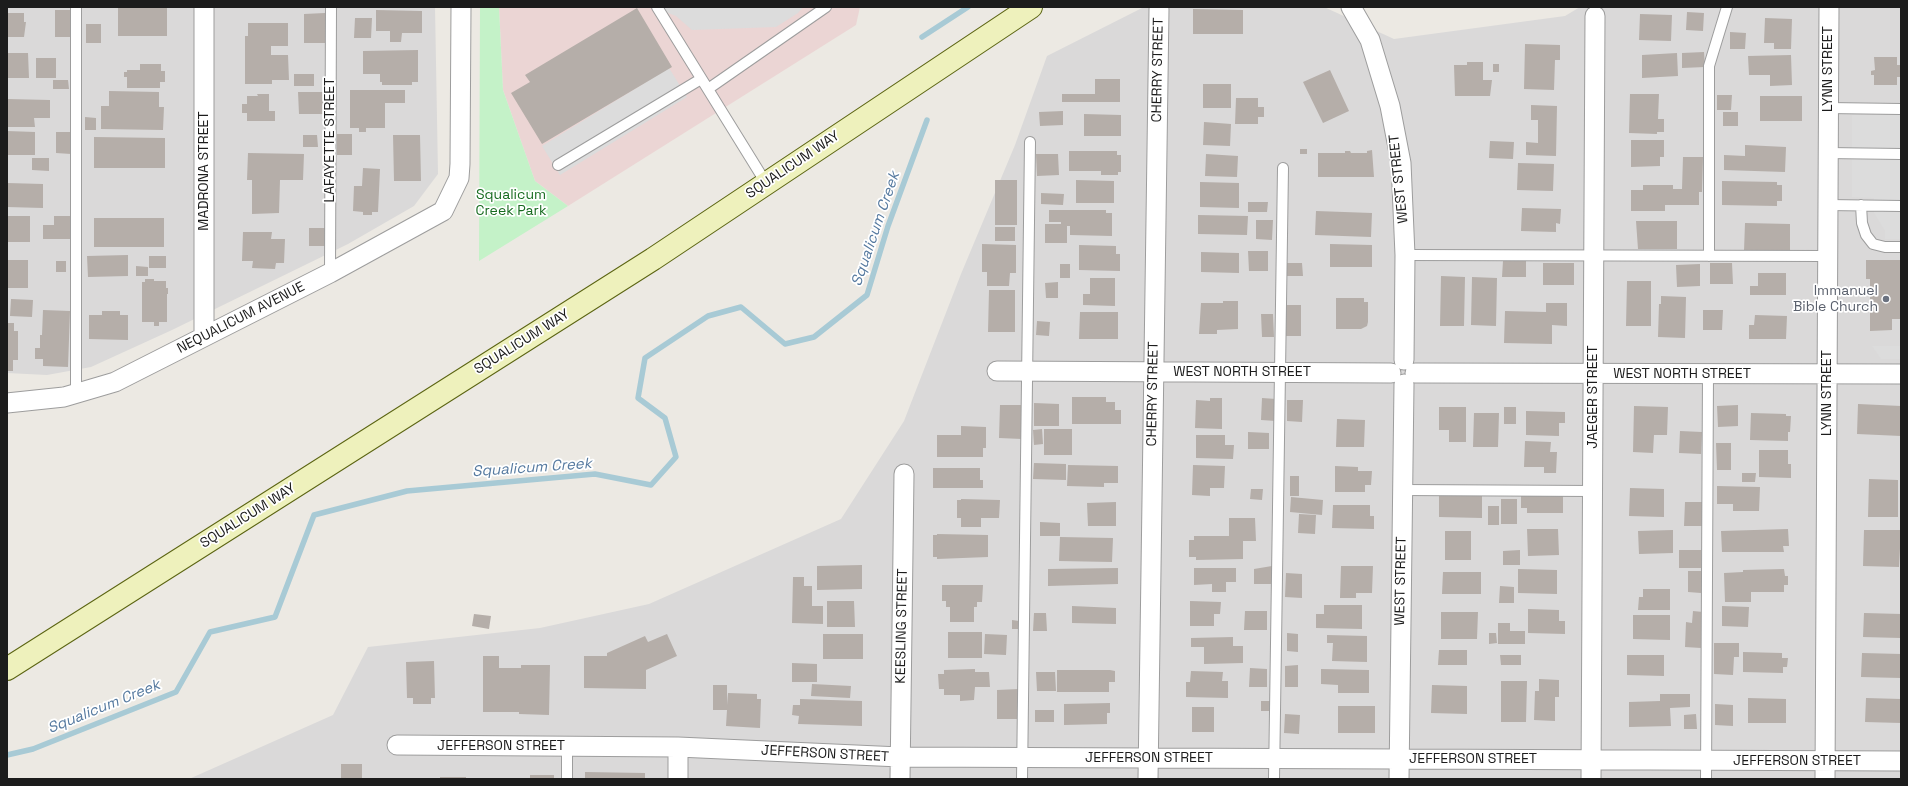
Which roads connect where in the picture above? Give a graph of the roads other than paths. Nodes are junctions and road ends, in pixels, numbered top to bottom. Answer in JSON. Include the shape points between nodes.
{"nodes":[{"id":1,"x":76,"y":7,"type":"edge"},
{"id":2,"x":204,"y":7,"type":"edge"},
{"id":3,"x":331,"y":7,"type":"edge"},
{"id":4,"x":461,"y":7,"type":"edge"},
{"id":5,"x":657,"y":7,"type":"edge"},
{"id":6,"x":826,"y":7,"type":"edge"},
{"id":7,"x":1031,"y":7,"type":"edge"},
{"id":8,"x":1351,"y":7,"type":"edge"},
{"id":9,"x":1727,"y":7,"type":"edge"},
{"id":10,"x":1829,"y":7,"type":"edge"},
{"id":11,"x":1159,"y":9,"type":"dead end"},
{"id":12,"x":1595,"y":16,"type":"dead end"},
{"id":13,"x":701,"y":79,"type":"junction"},
{"id":14,"x":708,"y":89,"type":"junction"},
{"id":15,"x":1828,"y":108,"type":"junction"},
{"id":16,"x":1901,"y":109,"type":"edge"},
{"id":17,"x":1030,"y":142,"type":"dead end"},
{"id":18,"x":1828,"y":153,"type":"junction"},
{"id":19,"x":1901,"y":154,"type":"edge"},
{"id":20,"x":558,"y":166,"type":"dead end"},
{"id":21,"x":1283,"y":168,"type":"dead end"},
{"id":22,"x":766,"y":183,"type":"junction"},
{"id":23,"x":1828,"y":205,"type":"junction"},
{"id":24,"x":1861,"y":205,"type":"junction"},
{"id":25,"x":1901,"y":206,"type":"edge"},
{"id":26,"x":1901,"y":247,"type":"edge"},
{"id":27,"x":1405,"y":255,"type":"junction"},
{"id":28,"x":1594,"y":255,"type":"junction"},
{"id":29,"x":1709,"y":256,"type":"junction"},
{"id":30,"x":1828,"y":256,"type":"junction"},
{"id":31,"x":330,"y":273,"type":"junction"},
{"id":32,"x":204,"y":336,"type":"junction"},
{"id":33,"x":997,"y":371,"type":"dead end"},
{"id":34,"x":1027,"y":371,"type":"junction"},
{"id":35,"x":1154,"y":372,"type":"junction"},
{"id":36,"x":1280,"y":372,"type":"junction"},
{"id":37,"x":1404,"y":372,"type":"junction"},
{"id":38,"x":1593,"y":373,"type":"junction"},
{"id":39,"x":1708,"y":374,"type":"junction"},
{"id":40,"x":1827,"y":374,"type":"junction"},
{"id":41,"x":1901,"y":374,"type":"edge"},
{"id":42,"x":76,"y":394,"type":"junction"},
{"id":43,"x":7,"y":403,"type":"edge"},
{"id":44,"x":904,"y":474,"type":"dead end"},
{"id":45,"x":1402,"y":490,"type":"junction"},
{"id":46,"x":1593,"y":491,"type":"junction"},
{"id":47,"x":7,"y":669,"type":"edge"},
{"id":48,"x":397,"y":745,"type":"dead end"},
{"id":49,"x":567,"y":746,"type":"junction"},
{"id":50,"x":678,"y":746,"type":"junction"},
{"id":51,"x":900,"y":757,"type":"junction"},
{"id":52,"x":1022,"y":758,"type":"junction"},
{"id":53,"x":1148,"y":758,"type":"junction"},
{"id":54,"x":1274,"y":759,"type":"junction"},
{"id":55,"x":1399,"y":759,"type":"junction"},
{"id":56,"x":1592,"y":760,"type":"junction"},
{"id":57,"x":1706,"y":760,"type":"junction"},
{"id":58,"x":1901,"y":761,"type":"edge"},
{"id":59,"x":1825,"y":770,"type":"edge"},
{"id":60,"x":566,"y":779,"type":"edge"},
{"id":61,"x":678,"y":779,"type":"edge"},
{"id":62,"x":900,"y":779,"type":"edge"},
{"id":63,"x":1022,"y":779,"type":"edge"},
{"id":64,"x":1148,"y":779,"type":"edge"},
{"id":65,"x":1274,"y":779,"type":"edge"},
{"id":66,"x":1399,"y":779,"type":"edge"},
{"id":67,"x":1591,"y":779,"type":"edge"},
{"id":68,"x":1706,"y":779,"type":"edge"}],
"edges":[{"from":1,"to":42,"type":"lane"},
{"from":2,"to":32,"type":"street","name":"MADRONA STREET"},
{"from":3,"to":31,"type":"lane","name":"LAFAYETTE STREET"},
{"from":4,"to":31,"type":"street","name":"NEQUALICUM AVENUE","via":[[460,164],[459,178],[454,190],[443,211]]},
{"from":5,"to":13,"type":"lane"},
{"from":6,"to":14,"type":"lane"},
{"from":7,"to":22,"type":"street","name":"SQUALICUM WAY"},
{"from":8,"to":27,"type":"street","name":"WEST STREET","via":[[1370,40],[1390,106],[1400,163]]},
{"from":9,"to":29,"type":"lane","via":[[1709,66]]},
{"from":10,"to":15,"type":"street","name":"LYNN STREET"},
{"from":11,"to":35,"type":"street","name":"CHERRY STREET"},
{"from":12,"to":28,"type":"street","name":"JAEGER STREET"},
{"from":13,"to":14,"type":"lane"},
{"from":13,"to":20,"type":"lane"},
{"from":14,"to":22,"type":"lane"},
{"from":15,"to":16,"type":"lane"},
{"from":15,"to":18,"type":"street","name":"LYNN STREET"},
{"from":17,"to":34,"type":"lane"},
{"from":18,"to":19,"type":"lane"},
{"from":18,"to":23,"type":"street","name":"LYNN STREET"},
{"from":21,"to":36,"type":"lane"},
{"from":22,"to":47,"type":"street","name":"SQUALICUM WAY","via":[[653,259]]},
{"from":23,"to":24,"type":"lane"},
{"from":23,"to":30,"type":"street","name":"LYNN STREET"},
{"from":24,"to":25,"type":"lane"},
{"from":24,"to":26,"type":"lane","via":[[1862,223],[1866,235],[1873,244]]},
{"from":27,"to":28,"type":"lane"},
{"from":27,"to":37,"type":"street","name":"WEST STREET"},
{"from":28,"to":29,"type":"lane"},
{"from":28,"to":38,"type":"street","name":"JAEGER STREET"},
{"from":29,"to":30,"type":"lane"},
{"from":30,"to":40,"type":"street","name":"LYNN STREET"},
{"from":31,"to":32,"type":"street","name":"NEQUALICUM AVENUE"},
{"from":32,"to":42,"type":"street","name":"NEQUALICUM AVENUE","via":[[115,382]]},
{"from":33,"to":34,"type":"street","name":"WEST NORTH STREET"},
{"from":34,"to":35,"type":"street","name":"WEST NORTH STREET"},
{"from":34,"to":52,"type":"lane"},
{"from":35,"to":36,"type":"street","name":"WEST NORTH STREET"},
{"from":35,"to":53,"type":"street","name":"CHERRY STREET"},
{"from":36,"to":37,"type":"street","name":"WEST NORTH STREET"},
{"from":36,"to":54,"type":"lane"},
{"from":37,"to":38,"type":"street","name":"WEST NORTH STREET"},
{"from":37,"to":45,"type":"street","name":"WEST STREET"},
{"from":38,"to":39,"type":"street","name":"WEST NORTH STREET"},
{"from":38,"to":46,"type":"street","name":"JAEGER STREET"},
{"from":39,"to":40,"type":"street","name":"WEST NORTH STREET"},
{"from":39,"to":57,"type":"lane"},
{"from":40,"to":41,"type":"street","name":"WEST NORTH STREET"},
{"from":40,"to":59,"type":"street","name":"LYNN STREET"},
{"from":42,"to":43,"type":"street","name":"NEQUALICUM AVENUE"},
{"from":44,"to":51,"type":"street","name":"KEESLING STREET"},
{"from":45,"to":46,"type":"lane"},
{"from":45,"to":55,"type":"street","name":"WEST STREET"},
{"from":46,"to":56,"type":"street","name":"JAEGER STREET"},
{"from":48,"to":49,"type":"street","name":"JEFFERSON STREET"},
{"from":49,"to":50,"type":"street","name":"JEFFERSON STREET"},
{"from":49,"to":60,"type":"lane"},
{"from":50,"to":51,"type":"street","name":"JEFFERSON STREET"},
{"from":50,"to":61,"type":"street"},
{"from":51,"to":52,"type":"street","name":"JEFFERSON STREET"},
{"from":51,"to":62,"type":"street","name":"KEESLING STREET"},
{"from":52,"to":53,"type":"street","name":"JEFFERSON STREET"},
{"from":52,"to":63,"type":"lane"},
{"from":53,"to":54,"type":"street","name":"JEFFERSON STREET"},
{"from":53,"to":64,"type":"street","name":"CHERRY STREET"},
{"from":54,"to":55,"type":"street","name":"JEFFERSON STREET"},
{"from":54,"to":65,"type":"lane"},
{"from":55,"to":56,"type":"street","name":"JEFFERSON STREET"},
{"from":55,"to":66,"type":"street","name":"WEST STREET"},
{"from":56,"to":57,"type":"street","name":"JEFFERSON STREET"},
{"from":56,"to":67,"type":"street","name":"JAEGER STREET"},
{"from":57,"to":59,"type":"street","name":"JEFFERSON STREET"},
{"from":57,"to":68,"type":"lane"},
{"from":58,"to":59,"type":"street","name":"JEFFERSON STREET"}]}
